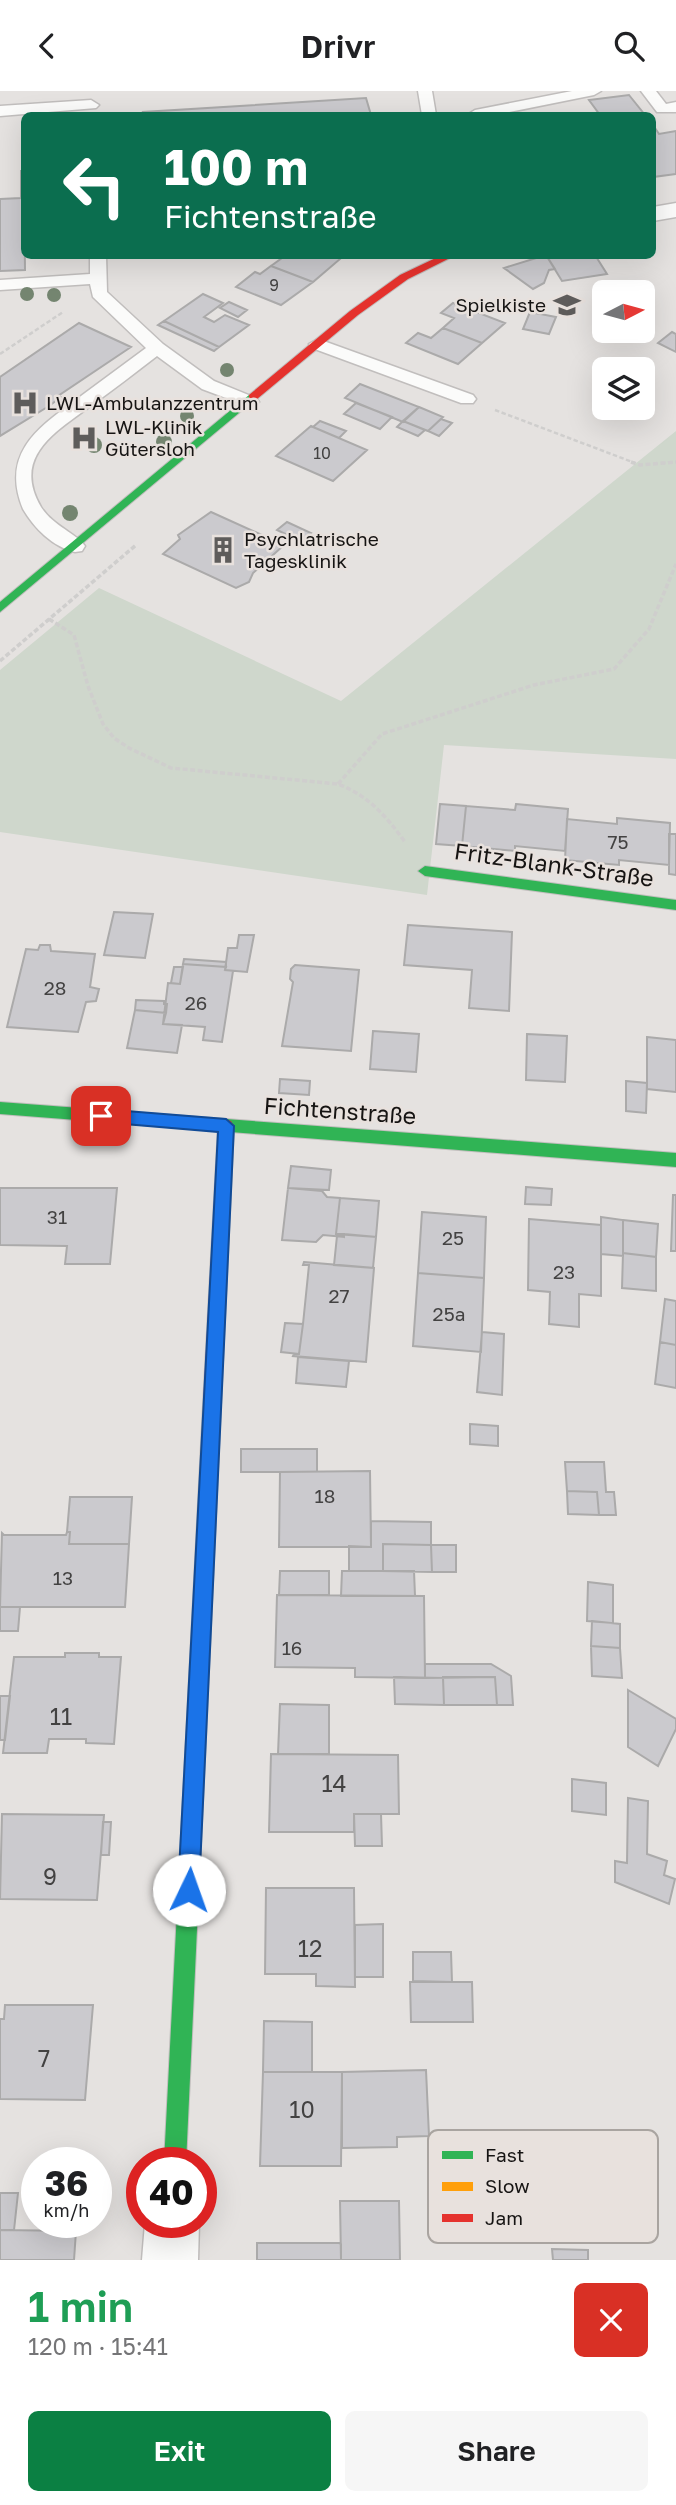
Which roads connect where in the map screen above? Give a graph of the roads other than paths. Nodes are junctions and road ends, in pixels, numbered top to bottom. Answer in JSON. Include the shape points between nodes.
{"nodes":[{"id":1,"x":425,"y":91,"type":"edge"},
{"id":2,"x":594,"y":91,"type":"edge"},
{"id":3,"x":648,"y":91,"type":"edge"},
{"id":4,"x":91,"y":104,"type":"edge"},
{"id":5,"x":676,"y":107,"type":"edge"},
{"id":6,"x":0,"y":111,"type":"edge"},
{"id":7,"x":428,"y":112,"type":"edge"},
{"id":8,"x":496,"y":112,"type":"edge"},
{"id":9,"x":676,"y":210,"type":"edge"},
{"id":10,"x":656,"y":213,"type":"edge"},
{"id":11,"x":98,"y":259,"type":"edge"},
{"id":12,"x":442,"y":259,"type":"edge"},
{"id":13,"x":0,"y":285,"type":"edge"},
{"id":14,"x":99,"y":285,"type":"junction"},
{"id":15,"x":318,"y":344,"type":"junction"},
{"id":16,"x":158,"y":348,"type":"junction"},
{"id":17,"x":467,"y":399,"type":"road end"},
{"id":18,"x":250,"y":402,"type":"junction"},
{"id":19,"x":75,"y":547,"type":"junction"},
{"id":20,"x":0,"y":608,"type":"edge"},
{"id":21,"x":425,"y":871,"type":"road end"},
{"id":22,"x":676,"y":905,"type":"edge"},
{"id":23,"x":0,"y":1108,"type":"edge"},
{"id":24,"x":226,"y":1126,"type":"junction"},
{"id":25,"x":676,"y":1160,"type":"edge"},
{"id":26,"x":176,"y":2147,"type":"edge"},
{"id":27,"x":171,"y":2238,"type":"edge"},
{"id":28,"x":170,"y":2260,"type":"edge"}],
"edges":[{"from":1,"to":7,"type":"lane"},
{"from":2,"to":8,"type":"lane","via":[[574,101]]},
{"from":3,"to":5,"type":"lane","via":[[662,109]]},
{"from":4,"to":6,"type":"lane"},
{"from":9,"to":10,"type":"street"},
{"from":11,"to":14,"type":"lane"},
{"from":12,"to":15,"type":"street","via":[[404,277]]},
{"from":13,"to":14,"type":"lane"},
{"from":14,"to":16,"type":"lane"},
{"from":15,"to":17,"type":"lane"},
{"from":15,"to":18,"type":"street"},
{"from":16,"to":18,"type":"lane","via":[[208,385]]},
{"from":16,"to":19,"type":"lane","via":[[40,435],[28,456],[24,495],[44,527]]},
{"from":18,"to":19,"type":"street"},
{"from":19,"to":20,"type":"street"},
{"from":21,"to":22,"type":"street","name":"Fritz-Blank-Straße"},
{"from":23,"to":24,"type":"street","name":"Fichtenstraße"},
{"from":24,"to":25,"type":"street","name":"Fichtenstraße"},
{"from":24,"to":26,"type":"street"},
{"from":27,"to":28,"type":"street"}]}
